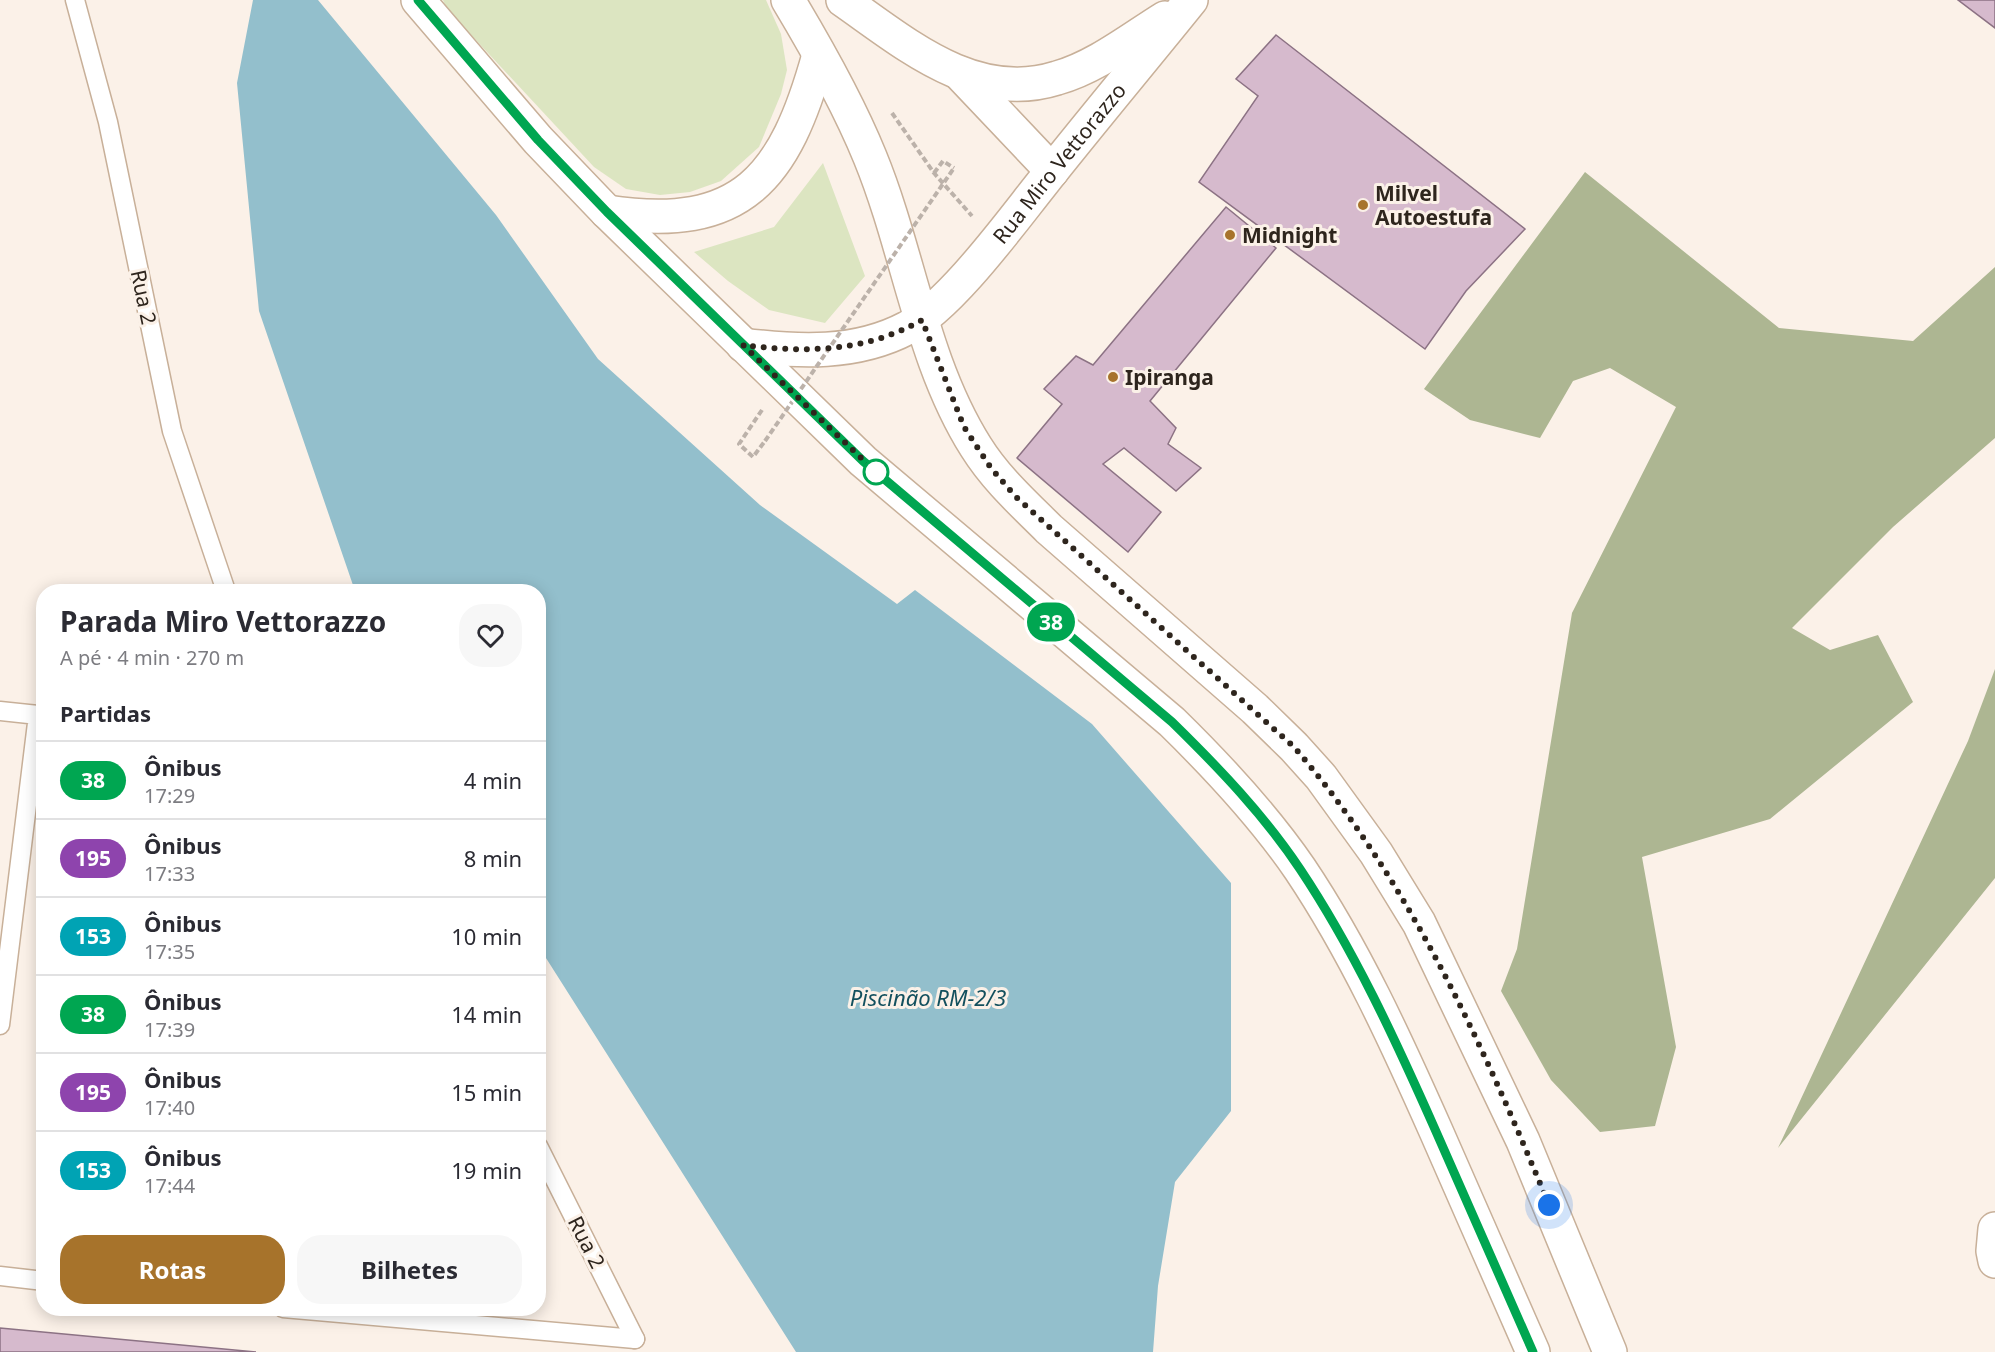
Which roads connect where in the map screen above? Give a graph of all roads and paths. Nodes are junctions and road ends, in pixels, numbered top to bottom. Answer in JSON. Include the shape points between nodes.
{"nodes":[{"id":1,"x":75,"y":0,"type":"edge"},
{"id":2,"x":418,"y":0,"type":"edge"},
{"id":3,"x":788,"y":0,"type":"edge"},
{"id":4,"x":843,"y":0,"type":"edge"},
{"id":5,"x":1190,"y":1,"type":"edge"},
{"id":6,"x":819,"y":55,"type":"junction"},
{"id":7,"x":962,"y":76,"type":"junction"},
{"id":8,"x":890,"y":110,"type":"dead end"},
{"id":9,"x":1052,"y":171,"type":"junction"},
{"id":10,"x":934,"y":173,"type":"junction"},
{"id":11,"x":607,"y":212,"type":"junction"},
{"id":12,"x":997,"y":239,"type":"junction"},
{"id":13,"x":922,"y":320,"type":"junction"},
{"id":14,"x":743,"y":345,"type":"junction"},
{"id":15,"x":749,"y":428,"type":"dead end"},
{"id":16,"x":224,"y":584,"type":"edge"},
{"id":17,"x":0,"y":711,"type":"edge"},
{"id":18,"x":36,"y":715,"type":"edge"},
{"id":19,"x":36,"y":731,"type":"edge"},
{"id":20,"x":0,"y":1025,"type":"edge"},
{"id":21,"x":546,"y":1162,"type":"edge"},
{"id":22,"x":1995,"y":1229,"type":"edge"},
{"id":23,"x":1995,"y":1261,"type":"edge"},
{"id":24,"x":0,"y":1276,"type":"edge"},
{"id":25,"x":36,"y":1280,"type":"edge"},
{"id":26,"x":374,"y":1316,"type":"edge"},
{"id":27,"x":1533,"y":1352,"type":"edge"},
{"id":28,"x":1610,"y":1352,"type":"edge"}],
"edges":[{"from":1,"to":16,"type":"lane","name":"Rua 2","via":[[108,122],[172,431]]},
{"from":2,"to":11,"type":"main road","via":[[538,140]]},
{"from":3,"to":6,"type":"main road"},
{"from":4,"to":7,"type":"main road","name":"Rua Miro Vettorazzo"},
{"from":5,"to":7,"type":"main road","name":"Rua Miro Vettorazzo","via":[[1115,49],[1058,78],[1005,84]]},
{"from":5,"to":9,"type":"main road","name":"Rua Miro Vettorazzo"},
{"from":6,"to":11,"type":"main road","via":[[803,107],[786,144],[761,179],[745,191],[710,210],[689,216],[662,218]]},
{"from":6,"to":13,"type":"main road","via":[[870,157]]},
{"from":7,"to":9,"type":"main road"},
{"from":8,"to":10,"type":"path"},
{"from":9,"to":12,"type":"main road","name":"Rua Miro Vettorazzo"},
{"from":10,"to":12,"type":"path","via":[[959,204]]},
{"from":10,"to":15,"type":"path","bridge":true,"via":[[943,161],[954,168],[753,457],[739,444]]},
{"from":11,"to":14,"type":"main road"},
{"from":12,"to":13,"type":"main road","name":"Rua Miro Vettorazzo"},
{"from":13,"to":14,"type":"main road","name":"Rua Miro Vettorazzo","via":[[895,334],[835,349],[777,350]]},
{"from":13,"to":28,"type":"main road","via":[[964,427],[997,476],[1049,529],[1294,747],[1376,853],[1419,922],[1523,1141]]},
{"from":14,"to":27,"type":"main road","via":[[863,461],[1172,722],[1259,814],[1326,909],[1371,991]]},
{"from":17,"to":18,"type":"lane"},
{"from":19,"to":20,"type":"lane"},
{"from":21,"to":26,"type":"lane","name":"Rua 2","via":[[635,1339]]},
{"from":22,"to":23,"type":"main road"},
{"from":24,"to":25,"type":"lane"}]}
